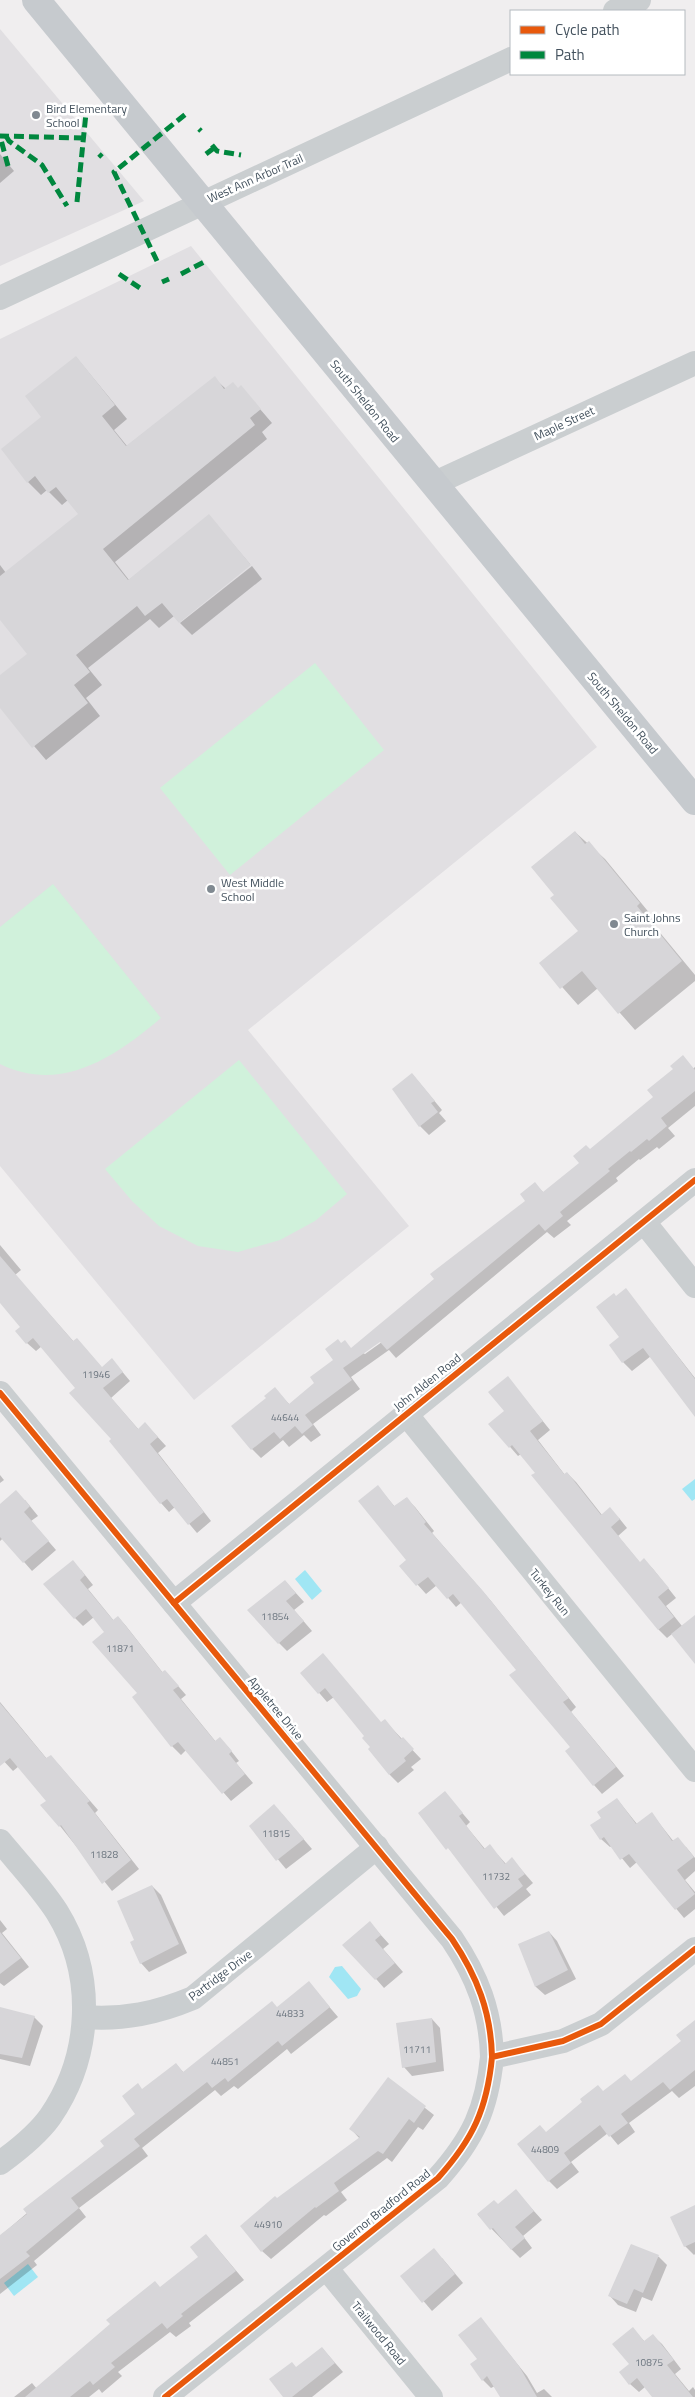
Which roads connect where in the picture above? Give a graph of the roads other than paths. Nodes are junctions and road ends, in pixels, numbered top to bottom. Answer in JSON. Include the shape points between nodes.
{"nodes":[{"id":1,"x":36,"y":0,"type":"edge"},
{"id":2,"x":639,"y":0,"type":"edge"},
{"id":3,"x":617,"y":10,"type":"edge"},
{"id":4,"x":510,"y":59,"type":"edge"},
{"id":5,"x":203,"y":202,"type":"junction"},
{"id":6,"x":0,"y":298,"type":"edge"},
{"id":7,"x":695,"y":363,"type":"edge"},
{"id":8,"x":433,"y":484,"type":"junction"},
{"id":9,"x":695,"y":801,"type":"edge"},
{"id":10,"x":695,"y":1180,"type":"edge"},
{"id":11,"x":644,"y":1222,"type":"junction"},
{"id":12,"x":695,"y":1286,"type":"edge"},
{"id":13,"x":0,"y":1394,"type":"edge"},
{"id":14,"x":406,"y":1414,"type":"junction"},
{"id":15,"x":174,"y":1603,"type":"junction"},
{"id":16,"x":695,"y":1770,"type":"edge"},
{"id":17,"x":0,"y":1841,"type":"edge"},
{"id":18,"x":377,"y":1847,"type":"junction"},
{"id":19,"x":695,"y":1949,"type":"edge"},
{"id":20,"x":84,"y":2017,"type":"junction"},
{"id":21,"x":492,"y":2057,"type":"junction"},
{"id":22,"x":0,"y":2164,"type":"edge"},
{"id":23,"x":327,"y":2269,"type":"junction"},
{"id":24,"x":165,"y":2397,"type":"edge"},
{"id":25,"x":431,"y":2397,"type":"edge"}],
"edges":[{"from":1,"to":5,"type":"main road","name":"South Sheldon Road"},
{"from":2,"to":3,"type":"street"},
{"from":4,"to":5,"type":"street","name":"West Ann Arbor Trail"},
{"from":5,"to":6,"type":"street","name":"West Ann Arbor Trail"},
{"from":5,"to":8,"type":"main road","name":"South Sheldon Road"},
{"from":7,"to":8,"type":"street","name":"Maple Street"},
{"from":8,"to":9,"type":"main road","name":"South Sheldon Road"},
{"from":10,"to":11,"type":"street","name":"John Alden Road"},
{"from":11,"to":12,"type":"street"},
{"from":11,"to":14,"type":"street","name":"John Alden Road"},
{"from":13,"to":15,"type":"street","name":"Appletree Drive"},
{"from":14,"to":15,"type":"street","name":"John Alden Road"},
{"from":14,"to":16,"type":"street","name":"Turkey Run"},
{"from":15,"to":18,"type":"street","name":"Appletree Drive"},
{"from":17,"to":20,"type":"street","via":[[57,1912],[70,1937],[84,1987]]},
{"from":18,"to":20,"type":"street","name":"Partridge Drive","via":[[193,1998],[165,2010],[139,2016]]},
{"from":18,"to":21,"type":"street","name":"Appletree Drive","via":[[469,1963],[488,2011]]},
{"from":19,"to":21,"type":"street","via":[[601,2024],[563,2041]]},
{"from":20,"to":22,"type":"street","via":[[76,2065],[63,2095],[49,2118]]},
{"from":21,"to":23,"type":"street","name":"Governor Bradford Road","via":[[484,2108],[458,2156],[420,2194]]},
{"from":23,"to":24,"type":"street","name":"Governor Bradford Road"},
{"from":23,"to":25,"type":"street","name":"Trailwood Road"}]}
